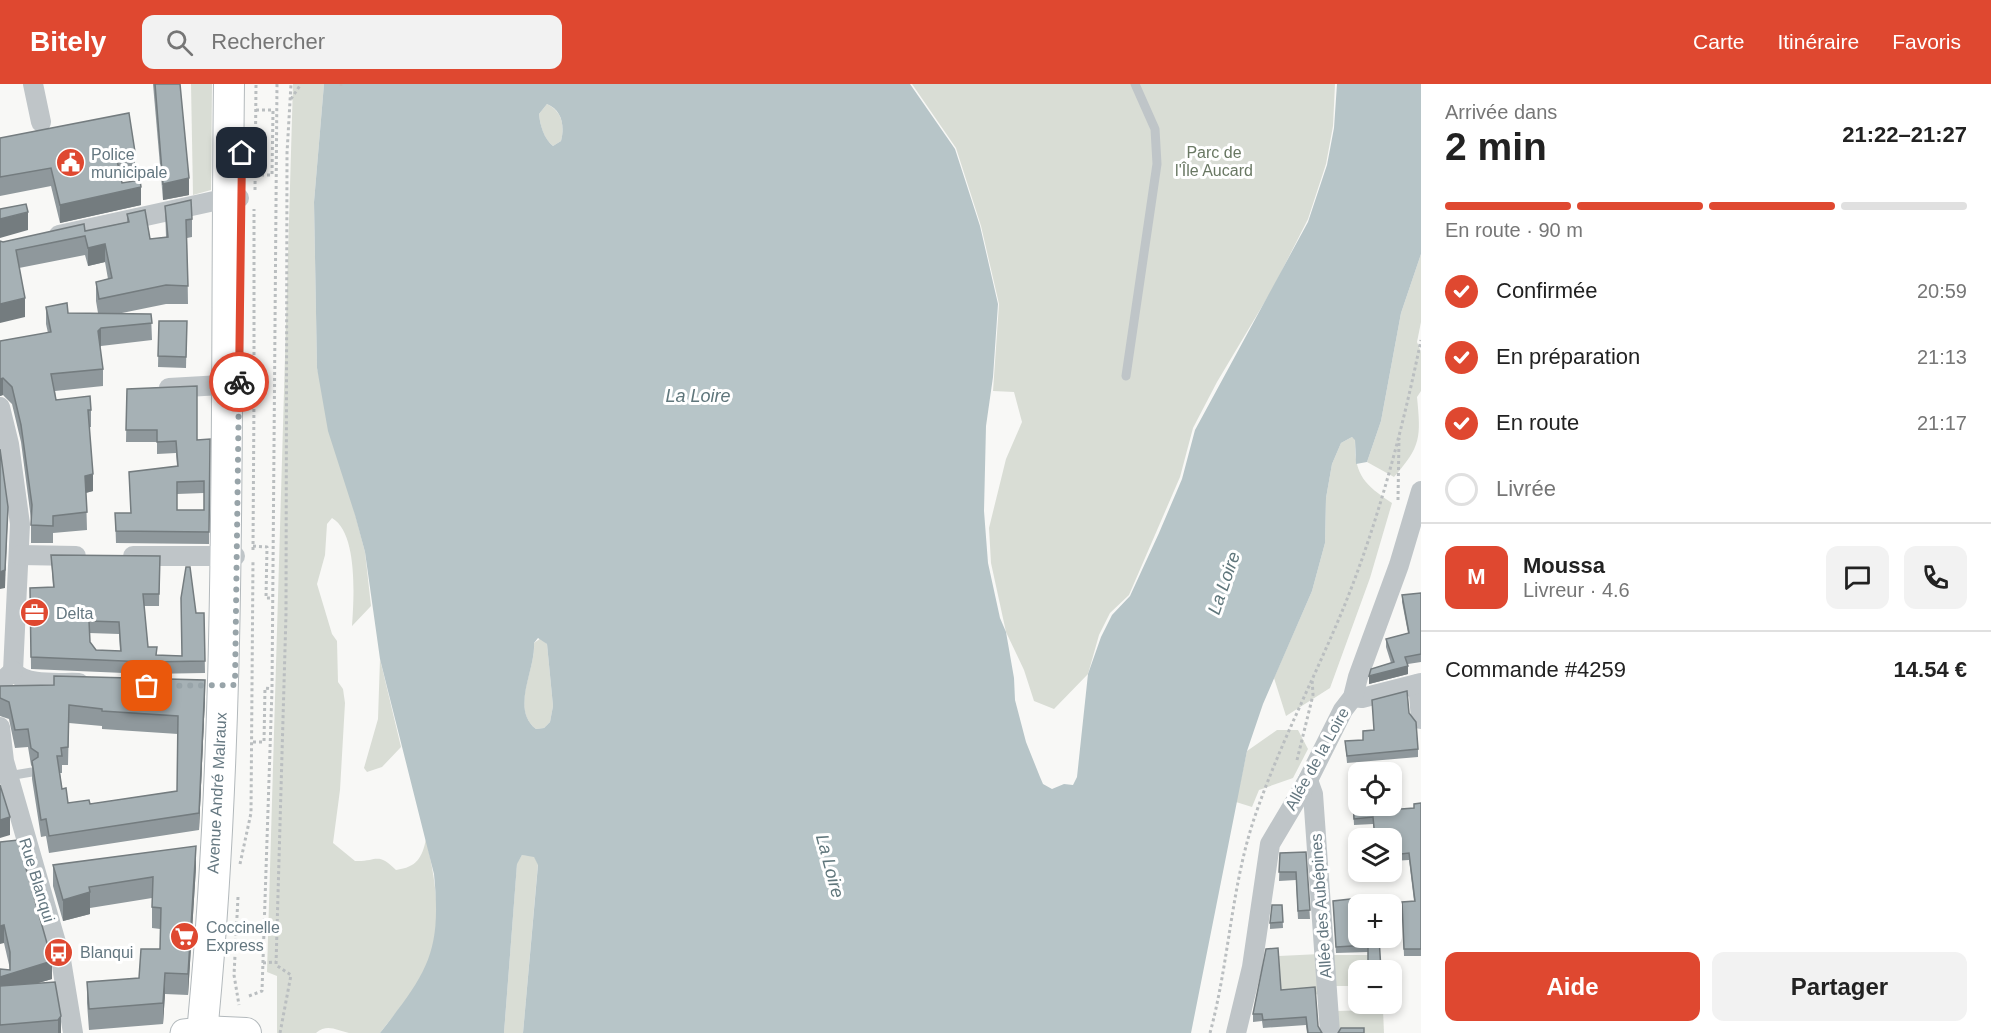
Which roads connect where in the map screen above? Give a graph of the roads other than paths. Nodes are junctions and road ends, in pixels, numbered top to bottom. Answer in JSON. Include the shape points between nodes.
{"nodes":[{"id":1,"x":33,"y":84,"type":"edge"},
{"id":2,"x":229,"y":84,"type":"edge"},
{"id":3,"x":1135,"y":84,"type":"edge"},
{"id":4,"x":249,"y":97,"type":"edge"},
{"id":5,"x":41,"y":122,"type":"dead end"},
{"id":6,"x":241,"y":190,"type":"junction"},
{"id":7,"x":42,"y":239,"type":"edge"},
{"id":8,"x":1126,"y":376,"type":"dead end"},
{"id":9,"x":233,"y":384,"type":"junction"},
{"id":10,"x":153,"y":389,"type":"edge"},
{"id":11,"x":0,"y":407,"type":"edge"},
{"id":12,"x":1421,"y":491,"type":"edge"},
{"id":13,"x":239,"y":553,"type":"junction"},
{"id":14,"x":20,"y":555,"type":"junction"},
{"id":15,"x":90,"y":556,"type":"edge"},
{"id":16,"x":114,"y":556,"type":"edge"},
{"id":17,"x":7,"y":614,"type":"edge"},
{"id":18,"x":7,"y":677,"type":"edge"},
{"id":19,"x":1420,"y":683,"type":"edge"},
{"id":20,"x":101,"y":684,"type":"edge"},
{"id":21,"x":221,"y":685,"type":"junction"},
{"id":22,"x":1353,"y":697,"type":"junction"},
{"id":23,"x":1421,"y":719,"type":"edge"},
{"id":24,"x":0,"y":727,"type":"edge"},
{"id":25,"x":6,"y":769,"type":"junction"},
{"id":26,"x":32,"y":772,"type":"edge"},
{"id":27,"x":1308,"y":780,"type":"junction"},
{"id":28,"x":27,"y":844,"type":"junction"},
{"id":29,"x":6,"y":848,"type":"edge"},
{"id":30,"x":61,"y":872,"type":"edge"},
{"id":31,"x":36,"y":875,"type":"junction"},
{"id":32,"x":217,"y":1032,"type":"edge"},
{"id":33,"x":73,"y":1033,"type":"edge"},
{"id":34,"x":1236,"y":1033,"type":"edge"},
{"id":35,"x":1330,"y":1033,"type":"edge"}],
"edges":[{"from":1,"to":5,"type":"street"},
{"from":2,"to":6,"type":"main road","name":"Avenue André Malraux"},
{"from":3,"to":8,"type":"lane","via":[[1155,129],[1157,165]]},
{"from":4,"to":6,"type":"main road","name":"Avenue André Malraux"},
{"from":6,"to":7,"type":"street"},
{"from":6,"to":9,"type":"main road","name":"Avenue André Malraux"},
{"from":9,"to":10,"type":"street"},
{"from":9,"to":13,"type":"main road","name":"Avenue André Malraux"},
{"from":11,"to":14,"type":"street","via":[[15,490]]},
{"from":12,"to":22,"type":"street","name":"Allée de la Loire"},
{"from":13,"to":16,"type":"street"},
{"from":13,"to":21,"type":"main road","name":"Avenue André Malraux"},
{"from":14,"to":15,"type":"street"},
{"from":14,"to":17,"type":"street"},
{"from":17,"to":18,"type":"street"},
{"from":18,"to":20,"type":"street"},
{"from":19,"to":22,"type":"street"},
{"from":19,"to":23,"type":"street"},
{"from":21,"to":32,"type":"main road","name":"Avenue André Malraux"},
{"from":21,"to":32,"type":"main road","name":"Avenue André Malraux","via":[[207,853]]},
{"from":22,"to":27,"type":"street","name":"Allée de la Loire"},
{"from":24,"to":25,"type":"street","name":"Rue Blanqui"},
{"from":25,"to":26,"type":"lane"},
{"from":25,"to":28,"type":"street","name":"Rue Blanqui"},
{"from":27,"to":34,"type":"street","name":"Allée de la Loire","via":[[1270,844],[1252,967]]},
{"from":27,"to":35,"type":"street","name":"Allée des Aubépines","via":[[1313,794]]},
{"from":28,"to":29,"type":"street"},
{"from":28,"to":31,"type":"street","name":"Rue Blanqui"},
{"from":30,"to":31,"type":"street"},
{"from":31,"to":33,"type":"street","name":"Rue Blanqui","via":[[61,960]]}]}
